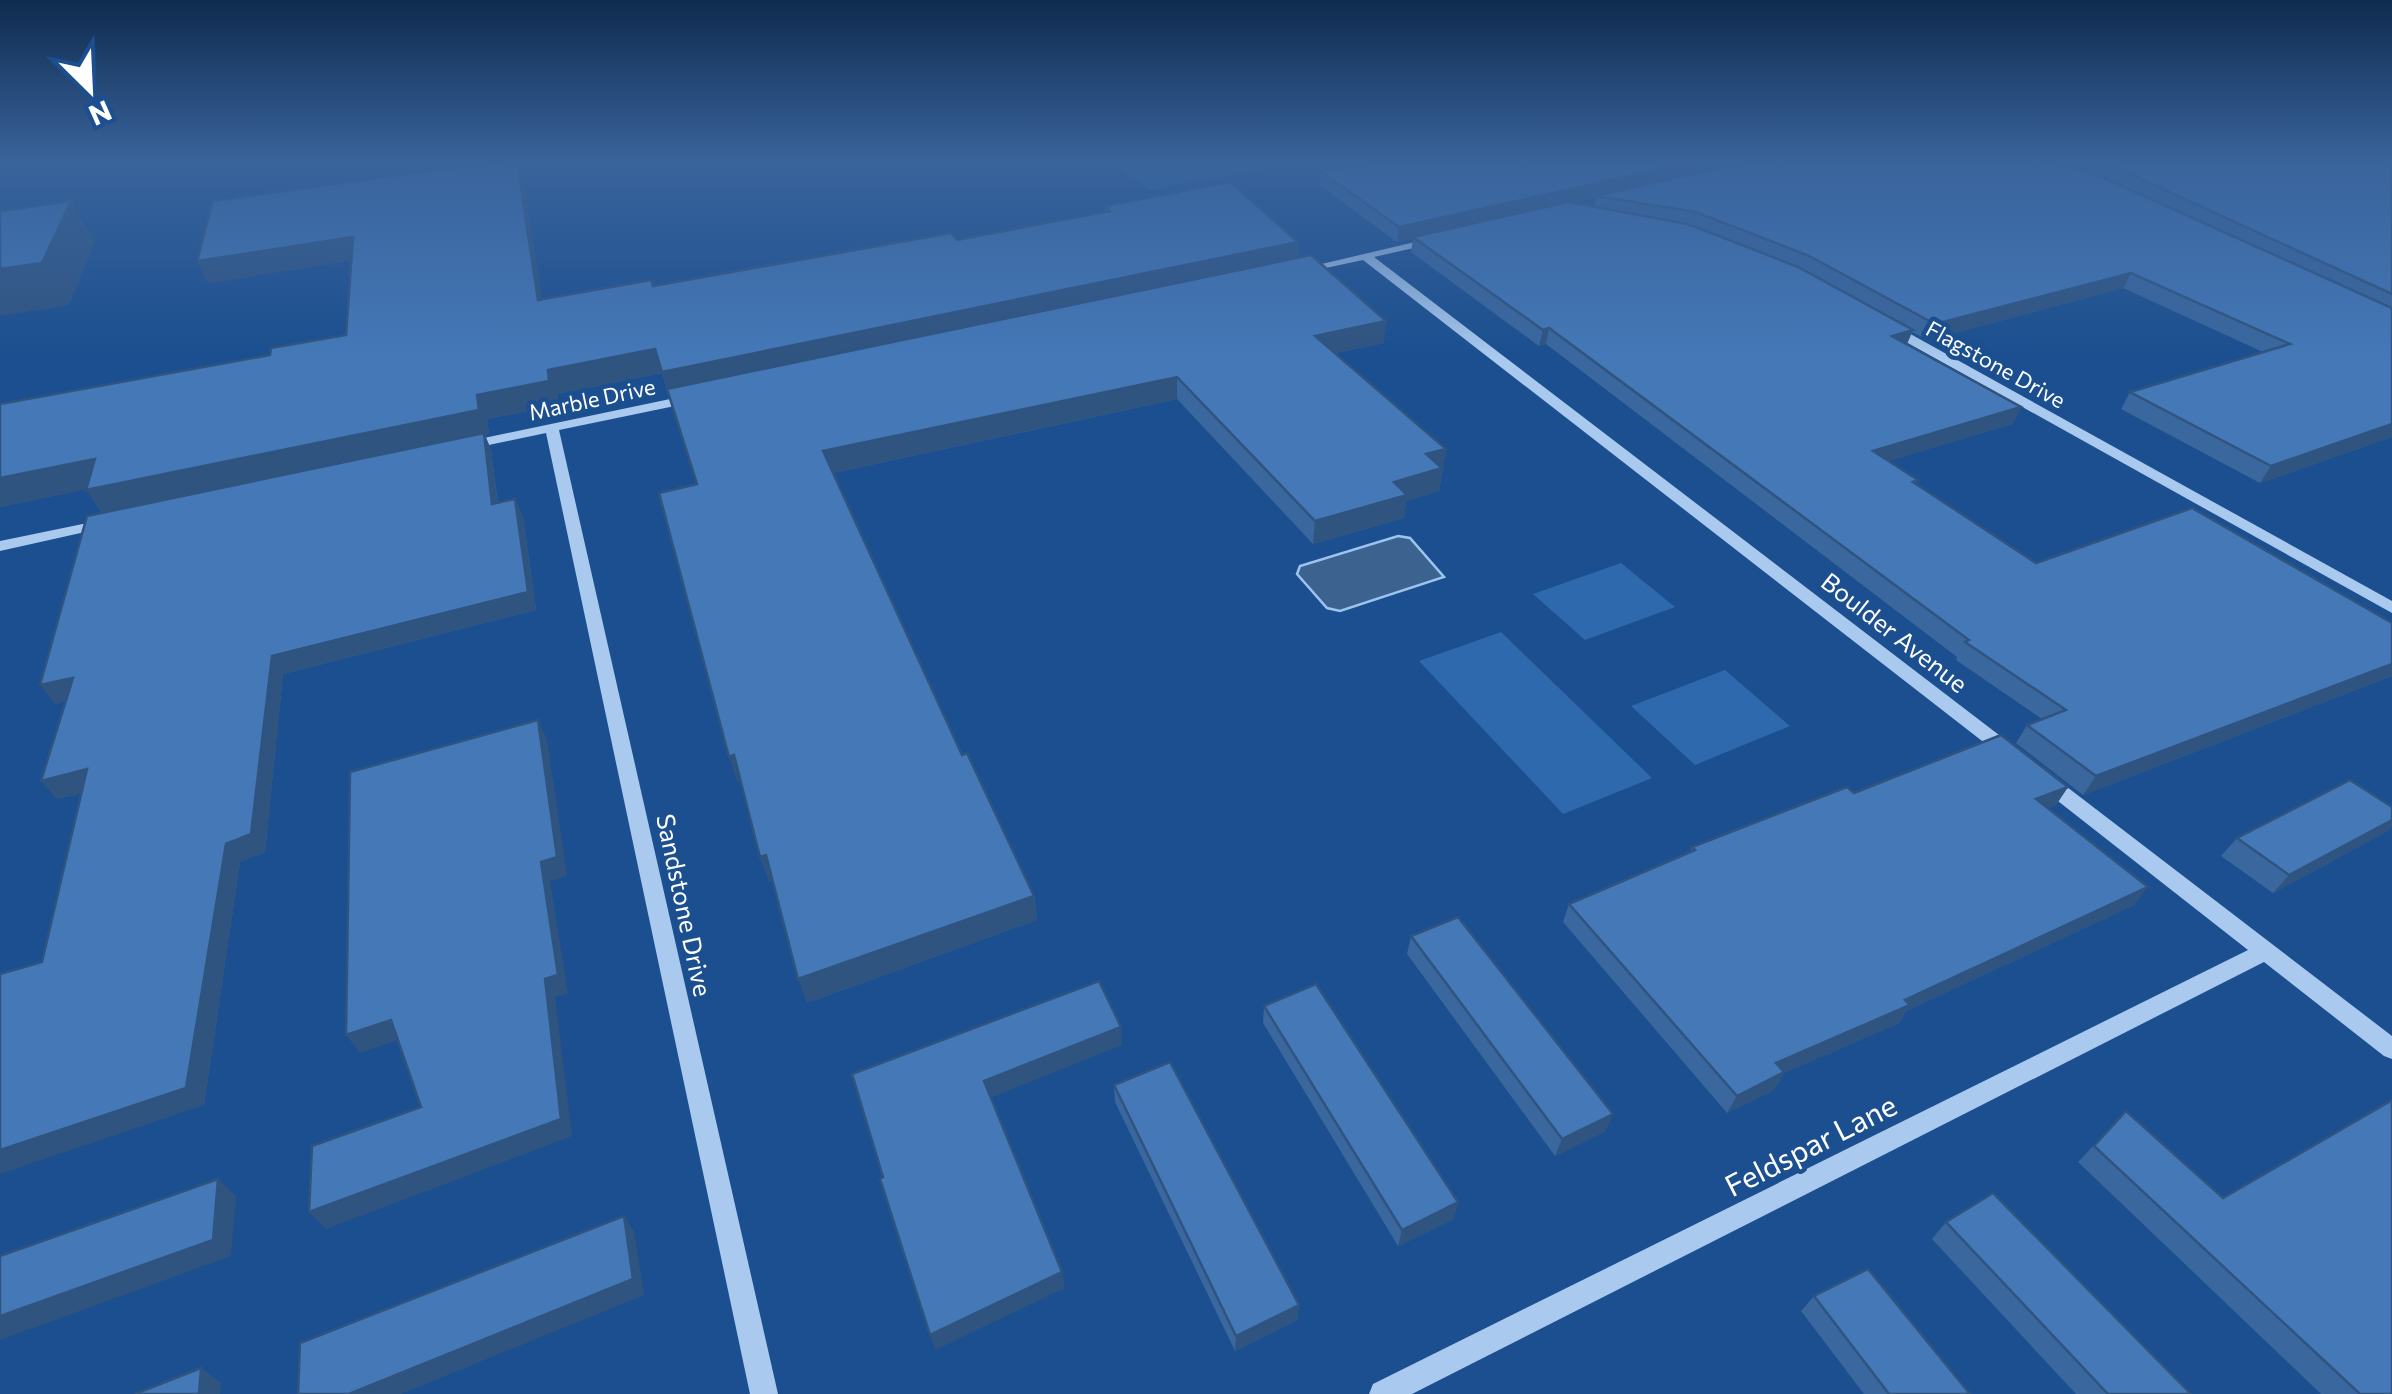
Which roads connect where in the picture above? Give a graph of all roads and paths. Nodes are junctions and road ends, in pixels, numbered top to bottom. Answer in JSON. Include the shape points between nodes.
{"nodes":[{"id":1,"x":1443,"y":239,"type":"edge"},
{"id":2,"x":1365,"y":256,"type":"junction"},
{"id":3,"x":1288,"y":273,"type":"edge"},
{"id":4,"x":1886,"y":326,"type":"edge"},
{"id":5,"x":707,"y":395,"type":"edge"},
{"id":6,"x":552,"y":428,"type":"junction"},
{"id":7,"x":457,"y":448,"type":"edge"},
{"id":8,"x":114,"y":522,"type":"edge"},
{"id":9,"x":0,"y":546,"type":"edge"},
{"id":10,"x":2392,"y":608,"type":"edge"},
{"id":11,"x":2266,"y":951,"type":"junction"},
{"id":12,"x":2392,"y":1049,"type":"edge"},
{"id":13,"x":764,"y":1394,"type":"edge"},
{"id":14,"x":1383,"y":1394,"type":"edge"}],
"edges":[{"from":1,"to":2,"type":"street"},
{"from":2,"to":3,"type":"street"},
{"from":2,"to":11,"type":"street","name":"Boulder Avenue"},
{"from":4,"to":10,"type":"street","name":"Flagstone Drive"},
{"from":5,"to":6,"type":"street","name":"Marble Drive"},
{"from":6,"to":7,"type":"street","name":"Marble Drive"},
{"from":6,"to":13,"type":"street","name":"Sandstone Drive"},
{"from":8,"to":9,"type":"street"},
{"from":11,"to":12,"type":"street","name":"Boulder Avenue"},
{"from":11,"to":14,"type":"street","name":"Feldspar Lane"}]}
